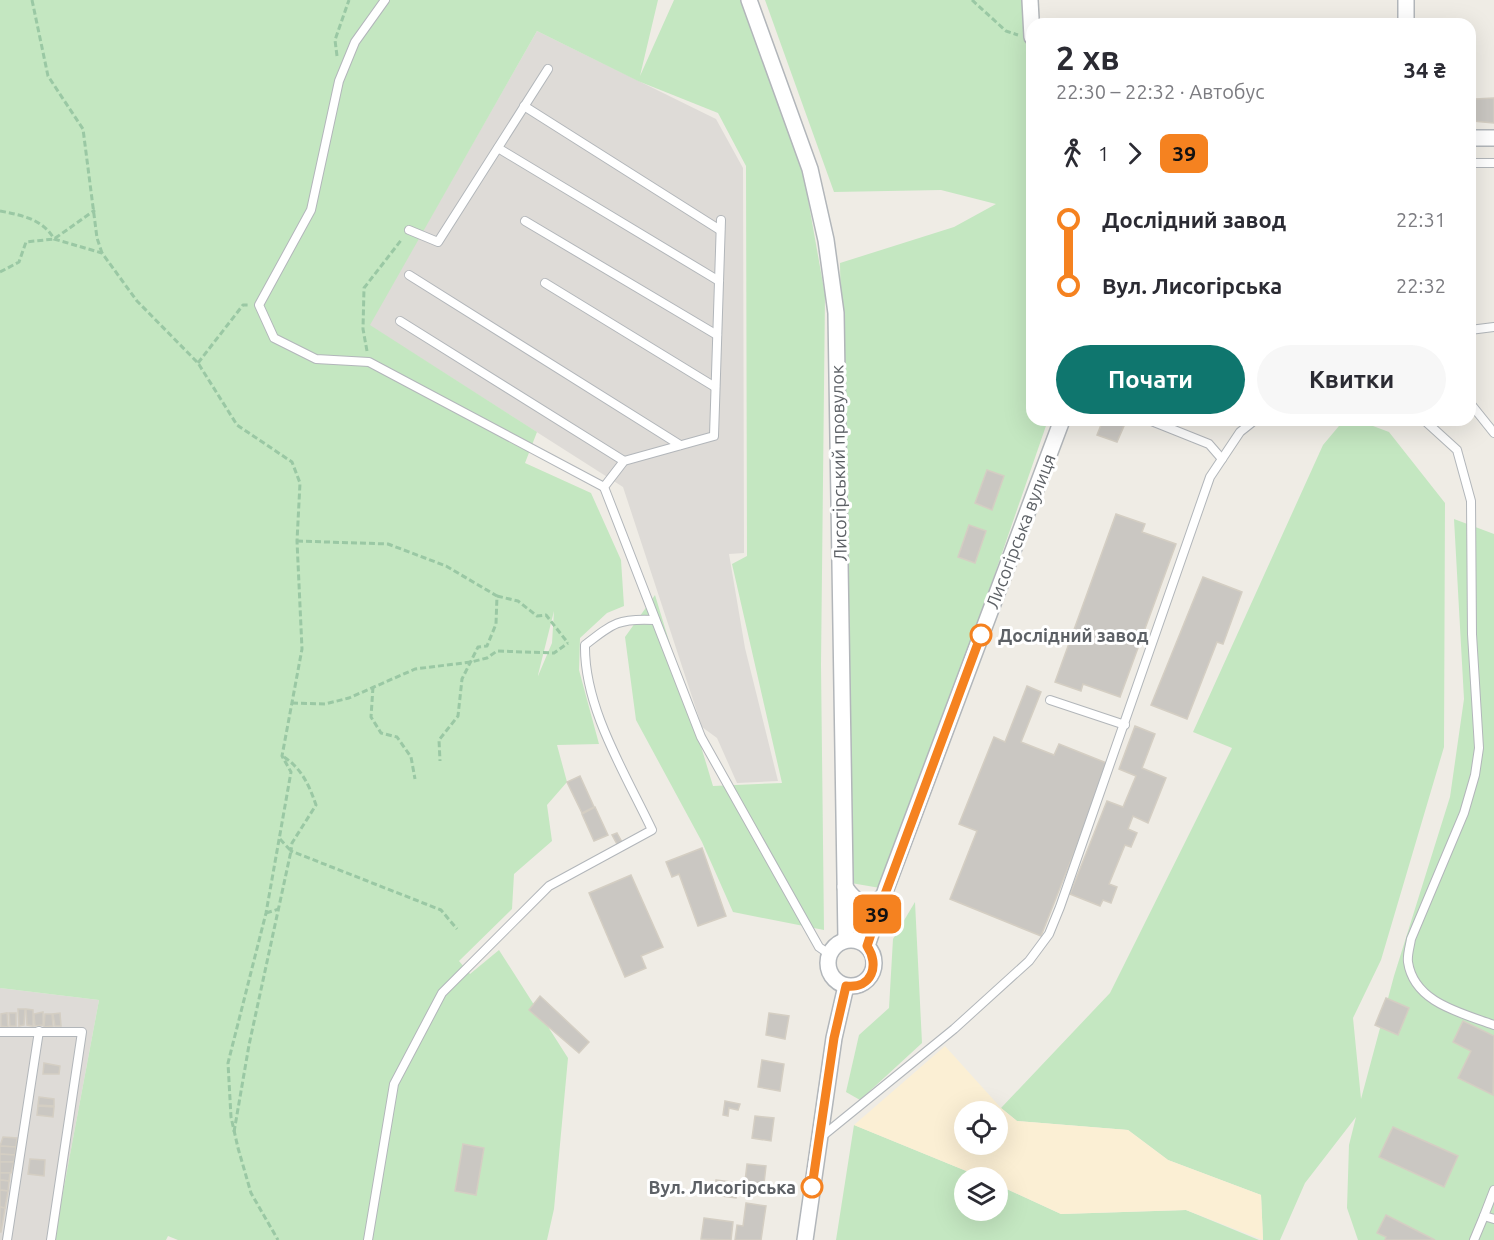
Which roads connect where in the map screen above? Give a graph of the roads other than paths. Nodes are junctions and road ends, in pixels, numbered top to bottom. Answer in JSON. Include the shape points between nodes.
{"nodes":[{"id":1,"x":385,"y":0,"type":"edge"},
{"id":2,"x":749,"y":0,"type":"edge"},
{"id":3,"x":1030,"y":0,"type":"edge"},
{"id":4,"x":1406,"y":0,"type":"edge"},
{"id":5,"x":1029,"y":18,"type":"edge"},
{"id":6,"x":1406,"y":18,"type":"edge"},
{"id":7,"x":548,"y":69,"type":"dead end"},
{"id":8,"x":524,"y":106,"type":"junction"},
{"id":9,"x":1476,"y":138,"type":"edge"},
{"id":10,"x":1494,"y":138,"type":"edge"},
{"id":11,"x":498,"y":148,"type":"junction"},
{"id":12,"x":1494,"y":163,"type":"edge"},
{"id":13,"x":1476,"y":164,"type":"edge"},
{"id":14,"x":721,"y":220,"type":"dead end"},
{"id":15,"x":525,"y":221,"type":"dead end"},
{"id":16,"x":409,"y":230,"type":"road end"},
{"id":17,"x":720,"y":230,"type":"junction"},
{"id":18,"x":409,"y":275,"type":"dead end"},
{"id":19,"x":719,"y":281,"type":"junction"},
{"id":20,"x":545,"y":283,"type":"dead end"},
{"id":21,"x":400,"y":321,"type":"dead end"},
{"id":22,"x":1494,"y":327,"type":"edge"},
{"id":23,"x":1476,"y":329,"type":"edge"},
{"id":24,"x":717,"y":335,"type":"junction"},
{"id":25,"x":715,"y":387,"type":"junction"},
{"id":26,"x":1476,"y":410,"type":"edge"},
{"id":27,"x":1060,"y":426,"type":"edge"},
{"id":28,"x":1164,"y":426,"type":"edge"},
{"id":29,"x":1248,"y":426,"type":"edge"},
{"id":30,"x":1431,"y":426,"type":"edge"},
{"id":31,"x":1494,"y":433,"type":"edge"},
{"id":32,"x":680,"y":445,"type":"junction"},
{"id":33,"x":1222,"y":459,"type":"junction"},
{"id":34,"x":624,"y":461,"type":"junction"},
{"id":35,"x":604,"y":488,"type":"junction"},
{"id":36,"x":655,"y":620,"type":"junction"},
{"id":37,"x":1050,"y":700,"type":"dead end"},
{"id":38,"x":1125,"y":725,"type":"junction"},
{"id":39,"x":845,"y":887,"type":"junction"},
{"id":40,"x":883,"y":896,"type":"junction"},
{"id":41,"x":846,"y":940,"type":"junction"},
{"id":42,"x":867,"y":946,"type":"junction"},
{"id":43,"x":829,"y":954,"type":"junction"},
{"id":44,"x":846,"y":986,"type":"junction"},
{"id":45,"x":1494,"y":1025,"type":"edge"},
{"id":46,"x":39,"y":1031,"type":"junction"},
{"id":47,"x":0,"y":1032,"type":"edge"},
{"id":48,"x":817,"y":1141,"type":"junction"},
{"id":49,"x":1494,"y":1190,"type":"edge"},
{"id":50,"x":1484,"y":1216,"type":"junction"},
{"id":51,"x":1494,"y":1219,"type":"edge"},
{"id":52,"x":7,"y":1240,"type":"edge"},
{"id":53,"x":51,"y":1240,"type":"edge"},
{"id":54,"x":368,"y":1240,"type":"edge"},
{"id":55,"x":805,"y":1240,"type":"edge"},
{"id":56,"x":1474,"y":1240,"type":"edge"}],
"edges":[{"from":1,"to":35,"type":"lane","via":[[355,42],[339,81],[311,210],[259,305],[274,338],[316,359],[369,362]]},
{"from":2,"to":39,"type":"street","name":"Лисогірський провулок","via":[[810,169],[826,240],[836,313]]},
{"from":3,"to":5,"type":"street"},
{"from":4,"to":6,"type":"street"},
{"from":7,"to":8,"type":"lane"},
{"from":8,"to":11,"type":"lane"},
{"from":8,"to":17,"type":"lane"},
{"from":9,"to":10,"type":"street"},
{"from":11,"to":16,"type":"lane","via":[[438,242]]},
{"from":11,"to":19,"type":"lane"},
{"from":12,"to":13,"type":"lane"},
{"from":14,"to":17,"type":"lane"},
{"from":15,"to":24,"type":"lane"},
{"from":17,"to":19,"type":"lane"},
{"from":18,"to":32,"type":"lane"},
{"from":19,"to":24,"type":"lane"},
{"from":20,"to":25,"type":"lane"},
{"from":21,"to":34,"type":"lane"},
{"from":22,"to":23,"type":"lane"},
{"from":24,"to":25,"type":"lane"},
{"from":25,"to":32,"type":"lane","via":[[714,436]]},
{"from":26,"to":31,"type":"lane"},
{"from":27,"to":40,"type":"street","name":"Лисогірська вулиця"},
{"from":28,"to":33,"type":"lane","via":[[1209,444]]},
{"from":29,"to":33,"type":"lane"},
{"from":30,"to":45,"type":"lane","via":[[1457,450],[1471,501],[1472,634],[1479,748],[1464,813],[1411,939],[1408,961],[1414,979],[1439,1005]]},
{"from":32,"to":34,"type":"lane"},
{"from":33,"to":38,"type":"lane","via":[[1210,477]]},
{"from":34,"to":35,"type":"lane"},
{"from":35,"to":36,"type":"lane"},
{"from":36,"to":43,"type":"lane","via":[[701,737],[819,947]]},
{"from":36,"to":54,"type":"lane","via":[[627,618],[585,645],[585,670],[594,705],[652,830],[549,886],[442,993],[394,1084]]},
{"from":37,"to":38,"type":"lane"},
{"from":38,"to":48,"type":"lane","via":[[1060,907],[1040,948],[954,1029]]},
{"from":39,"to":40,"type":"street","via":[[853,899],[864,905],[876,904]]},
{"from":39,"to":41,"type":"street","name":"Лисогірський провулок"},
{"from":40,"to":42,"type":"street","name":"Лисогірська вулиця"},
{"from":41,"to":42,"type":"street","via":[[857,940]]},
{"from":41,"to":43,"type":"street"},
{"from":42,"to":44,"type":"street","via":[[874,955],[875,967],[870,977],[855,987]]},
{"from":43,"to":44,"type":"street","via":[[831,976]]},
{"from":44,"to":48,"type":"street"},
{"from":46,"to":47,"type":"lane"},
{"from":46,"to":52,"type":"lane"},
{"from":46,"to":53,"type":"lane","via":[[82,1032]]},
{"from":48,"to":55,"type":"street"},
{"from":49,"to":50,"type":"lane"},
{"from":50,"to":51,"type":"lane"},
{"from":50,"to":56,"type":"lane"}]}
